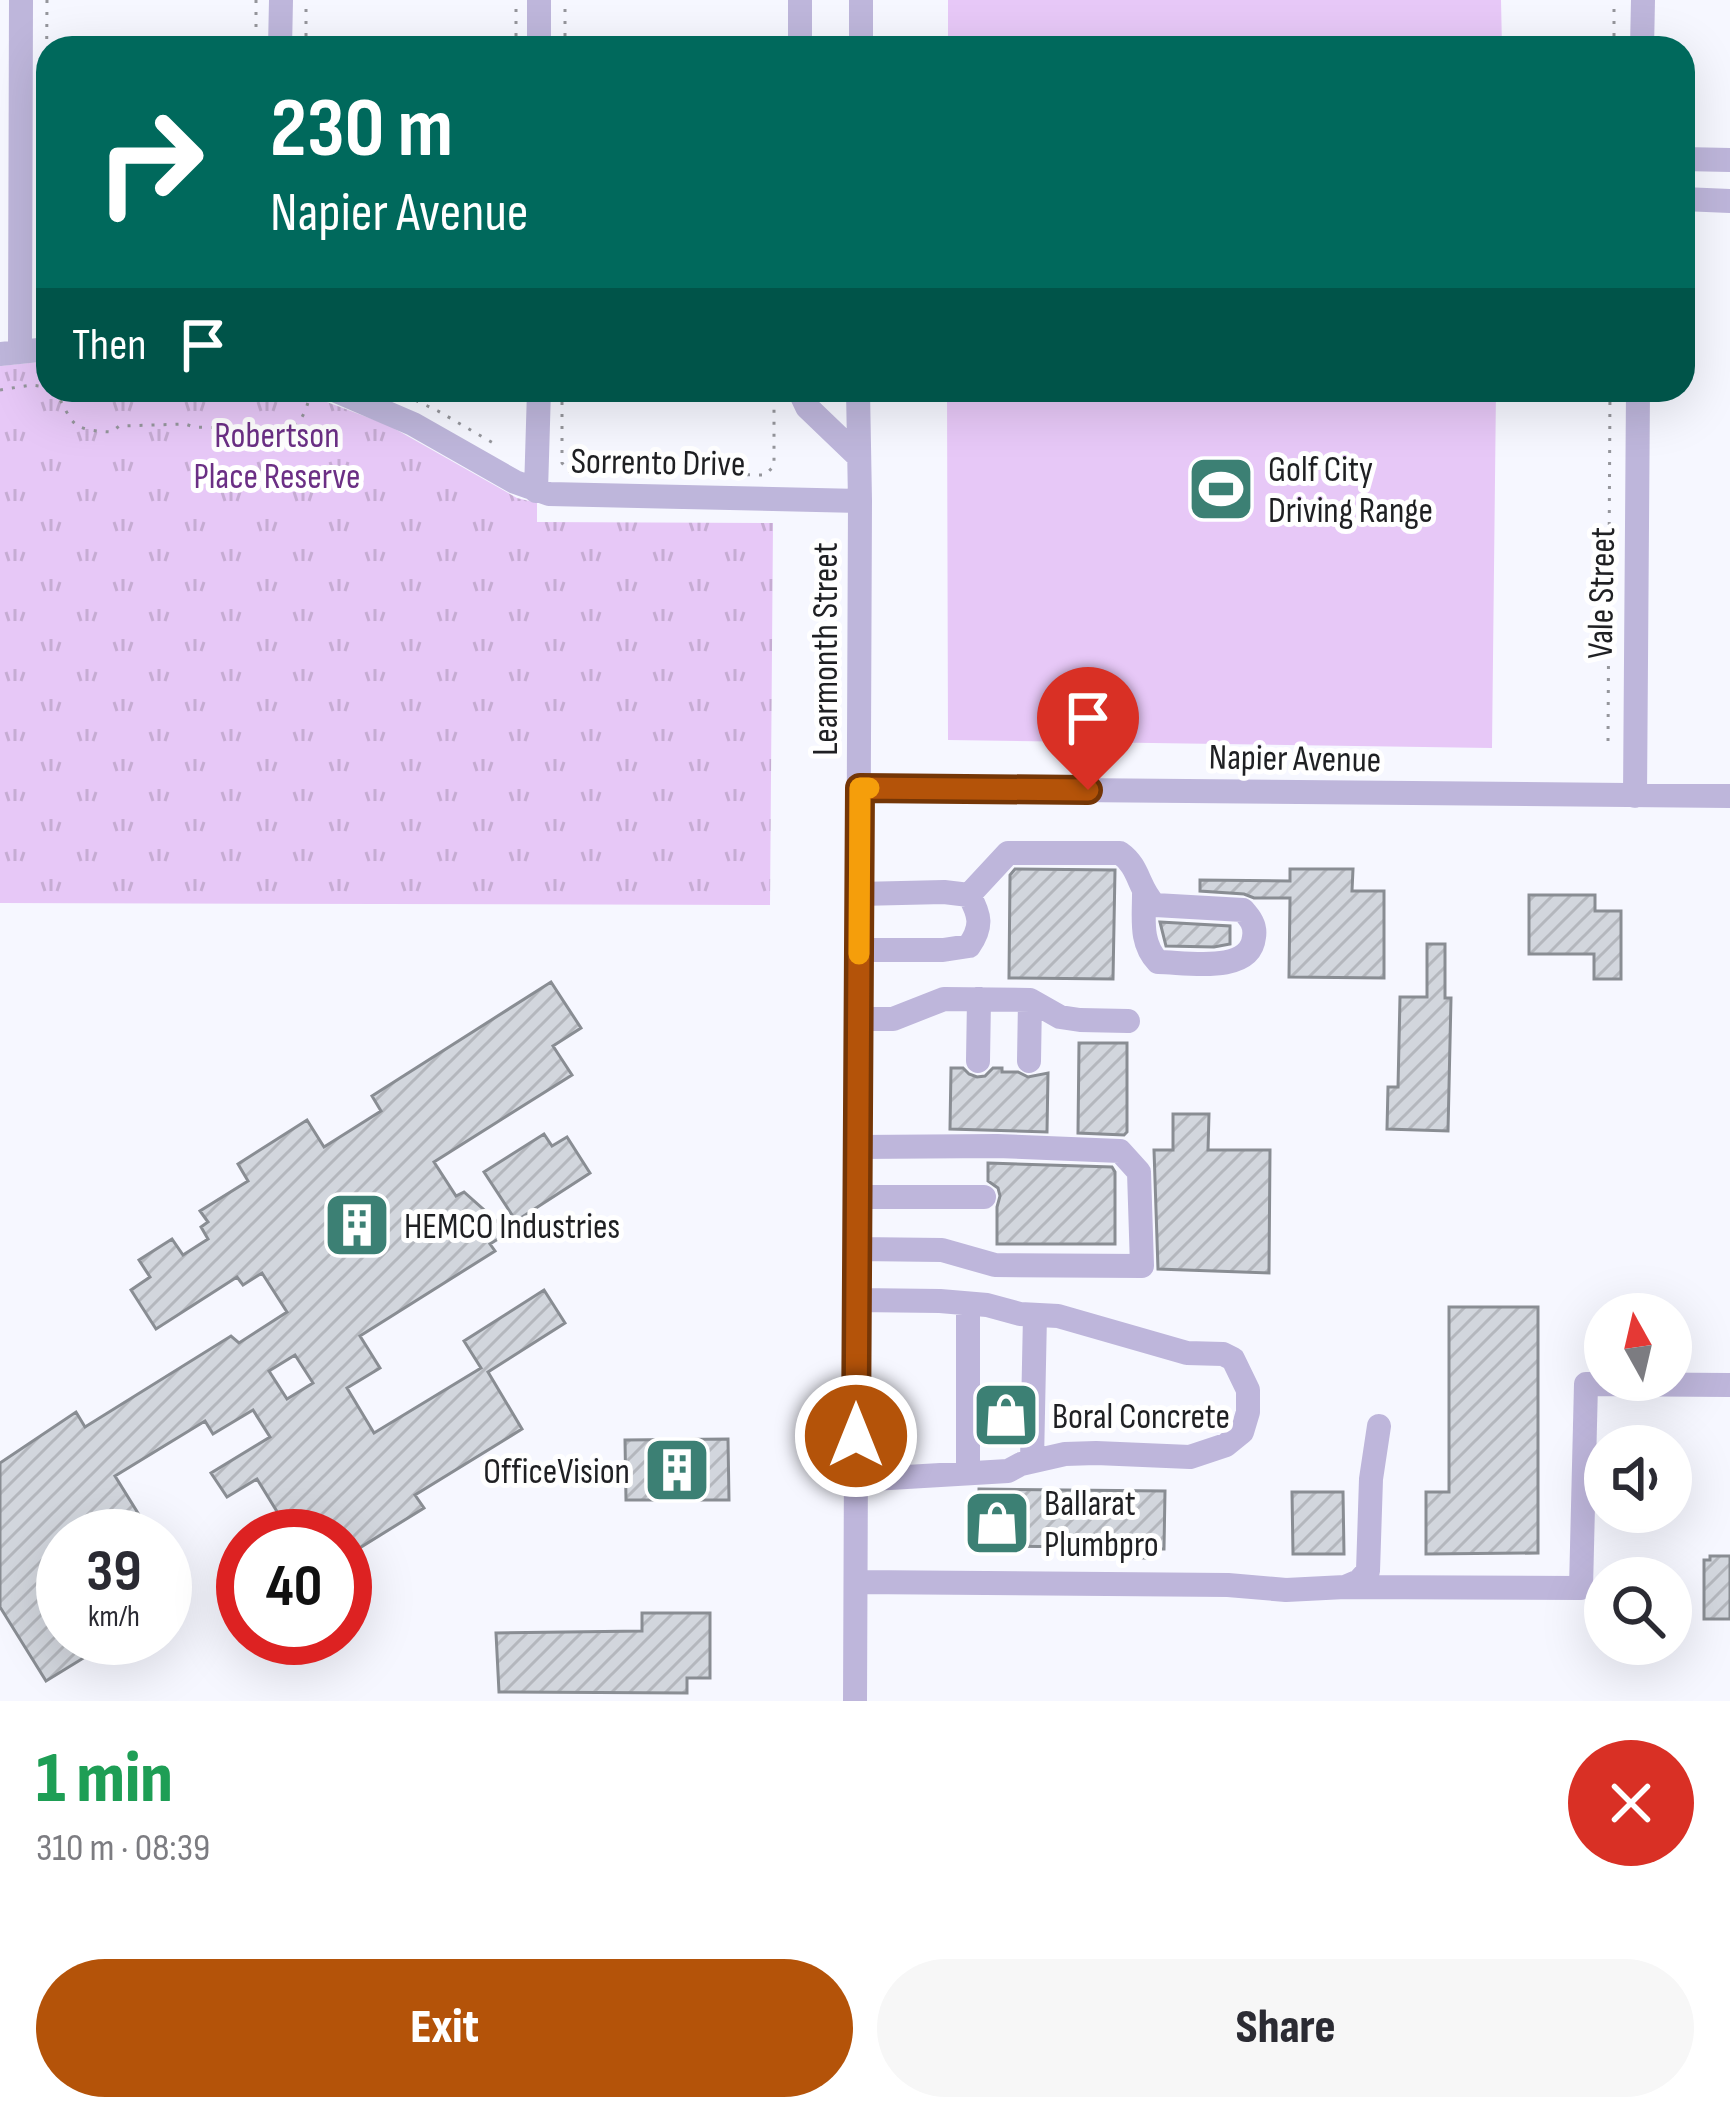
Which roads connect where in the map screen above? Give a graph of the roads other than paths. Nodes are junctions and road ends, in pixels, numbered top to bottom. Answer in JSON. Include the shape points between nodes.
{"nodes":[{"id":1,"x":21,"y":0,"type":"edge"},
{"id":2,"x":280,"y":0,"type":"edge"},
{"id":3,"x":539,"y":0,"type":"edge"},
{"id":4,"x":800,"y":0,"type":"edge"},
{"id":5,"x":861,"y":0,"type":"edge"},
{"id":6,"x":1643,"y":0,"type":"edge"},
{"id":7,"x":280,"y":36,"type":"edge"},
{"id":8,"x":539,"y":36,"type":"edge"},
{"id":9,"x":800,"y":36,"type":"edge"},
{"id":10,"x":861,"y":36,"type":"edge"},
{"id":11,"x":1642,"y":36,"type":"edge"},
{"id":12,"x":1695,"y":159,"type":"edge"},
{"id":13,"x":1730,"y":160,"type":"edge"},
{"id":14,"x":1695,"y":200,"type":"edge"},
{"id":15,"x":1730,"y":201,"type":"edge"},
{"id":16,"x":10,"y":353,"type":"edge"},
{"id":17,"x":362,"y":402,"type":"edge"},
{"id":18,"x":538,"y":402,"type":"edge"},
{"id":19,"x":805,"y":402,"type":"edge"},
{"id":20,"x":858,"y":402,"type":"edge"},
{"id":21,"x":1638,"y":402,"type":"edge"},
{"id":22,"x":857,"y":454,"type":"junction"},
{"id":23,"x":536,"y":491,"type":"junction"},
{"id":24,"x":860,"y":501,"type":"junction"},
{"id":25,"x":860,"y":788,"type":"junction"},
{"id":26,"x":1635,"y":796,"type":"junction"},
{"id":27,"x":1730,"y":796,"type":"edge"},
{"id":28,"x":859,"y":894,"type":"junction"},
{"id":29,"x":969,"y":895,"type":"junction"},
{"id":30,"x":1144,"y":895,"type":"junction"},
{"id":31,"x":859,"y":950,"type":"junction"},
{"id":32,"x":979,"y":999,"type":"junction"},
{"id":33,"x":1030,"y":1000,"type":"junction"},
{"id":34,"x":858,"y":1019,"type":"junction"},
{"id":35,"x":1128,"y":1021,"type":"dead end"},
{"id":36,"x":978,"y":1061,"type":"dead end"},
{"id":37,"x":1029,"y":1061,"type":"dead end"},
{"id":38,"x":858,"y":1147,"type":"junction"},
{"id":39,"x":857,"y":1197,"type":"junction"},
{"id":40,"x":984,"y":1197,"type":"dead end"},
{"id":41,"x":857,"y":1249,"type":"junction"},
{"id":42,"x":857,"y":1300,"type":"junction"},
{"id":43,"x":968,"y":1305,"type":"junction"},
{"id":44,"x":1035,"y":1315,"type":"junction"},
{"id":45,"x":1730,"y":1385,"type":"edge"},
{"id":46,"x":1379,"y":1426,"type":"dead end"},
{"id":47,"x":1032,"y":1462,"type":"junction"},
{"id":48,"x":968,"y":1471,"type":"junction"},
{"id":49,"x":856,"y":1480,"type":"junction"},
{"id":50,"x":856,"y":1582,"type":"junction"},
{"id":51,"x":1346,"y":1586,"type":"junction"},
{"id":52,"x":855,"y":1701,"type":"edge"}],
"edges":[{"from":1,"to":16,"type":"street"},
{"from":2,"to":7,"type":"street"},
{"from":3,"to":8,"type":"street"},
{"from":4,"to":9,"type":"street"},
{"from":5,"to":10,"type":"street"},
{"from":6,"to":11,"type":"street"},
{"from":12,"to":13,"type":"street"},
{"from":14,"to":15,"type":"street"},
{"from":17,"to":23,"type":"street","name":"Sorrento Drive"},
{"from":18,"to":23,"type":"street"},
{"from":19,"to":22,"type":"street"},
{"from":20,"to":22,"type":"street","name":"Learmonth Street"},
{"from":21,"to":26,"type":"street","name":"Vale Street"},
{"from":22,"to":24,"type":"street","name":"Learmonth Street"},
{"from":23,"to":24,"type":"street","name":"Sorrento Drive"},
{"from":24,"to":25,"type":"street","name":"Learmonth Street"},
{"from":25,"to":26,"type":"street","name":"Napier Avenue"},
{"from":25,"to":28,"type":"street","name":"Learmonth Street"},
{"from":26,"to":27,"type":"street","name":"Napier Avenue"},
{"from":28,"to":29,"type":"street"},
{"from":28,"to":31,"type":"street","name":"Learmonth Street"},
{"from":29,"to":30,"type":"street","via":[[1008,853],[1120,853]]},
{"from":29,"to":31,"type":"street","via":[[979,932],[969,946]]},
{"from":30,"to":30,"type":"street","via":[[1175,908],[1243,910],[1254,927],[1251,948],[1233,963],[1158,962],[1144,938]]},
{"from":31,"to":34,"type":"street","name":"Learmonth Street"},
{"from":32,"to":33,"type":"street"},
{"from":32,"to":34,"type":"street"},
{"from":32,"to":36,"type":"street"},
{"from":33,"to":35,"type":"street","via":[[1060,1017]]},
{"from":33,"to":37,"type":"street"},
{"from":34,"to":38,"type":"street","name":"Learmonth Street"},
{"from":38,"to":39,"type":"street","name":"Learmonth Street"},
{"from":38,"to":41,"type":"street","via":[[1120,1151],[1139,1172],[1142,1266],[995,1265],[942,1250]]},
{"from":39,"to":40,"type":"street"},
{"from":39,"to":41,"type":"street","name":"Learmonth Street"},
{"from":41,"to":42,"type":"street","name":"Learmonth Street"},
{"from":42,"to":43,"type":"street"},
{"from":42,"to":49,"type":"street","name":"Learmonth Street"},
{"from":43,"to":44,"type":"street"},
{"from":43,"to":48,"type":"street"},
{"from":44,"to":47,"type":"street"},
{"from":44,"to":47,"type":"street","via":[[1187,1353],[1223,1354],[1248,1390],[1248,1412],[1242,1432],[1226,1445],[1190,1457],[1096,1453]]},
{"from":45,"to":51,"type":"street","via":[[1586,1384],[1581,1588]]},
{"from":46,"to":51,"type":"street","via":[[1368,1570]]},
{"from":47,"to":48,"type":"street"},
{"from":48,"to":49,"type":"street"},
{"from":49,"to":50,"type":"street","name":"Learmonth Street"},
{"from":50,"to":51,"type":"street"},
{"from":50,"to":52,"type":"street","name":"Learmonth Street"}]}
